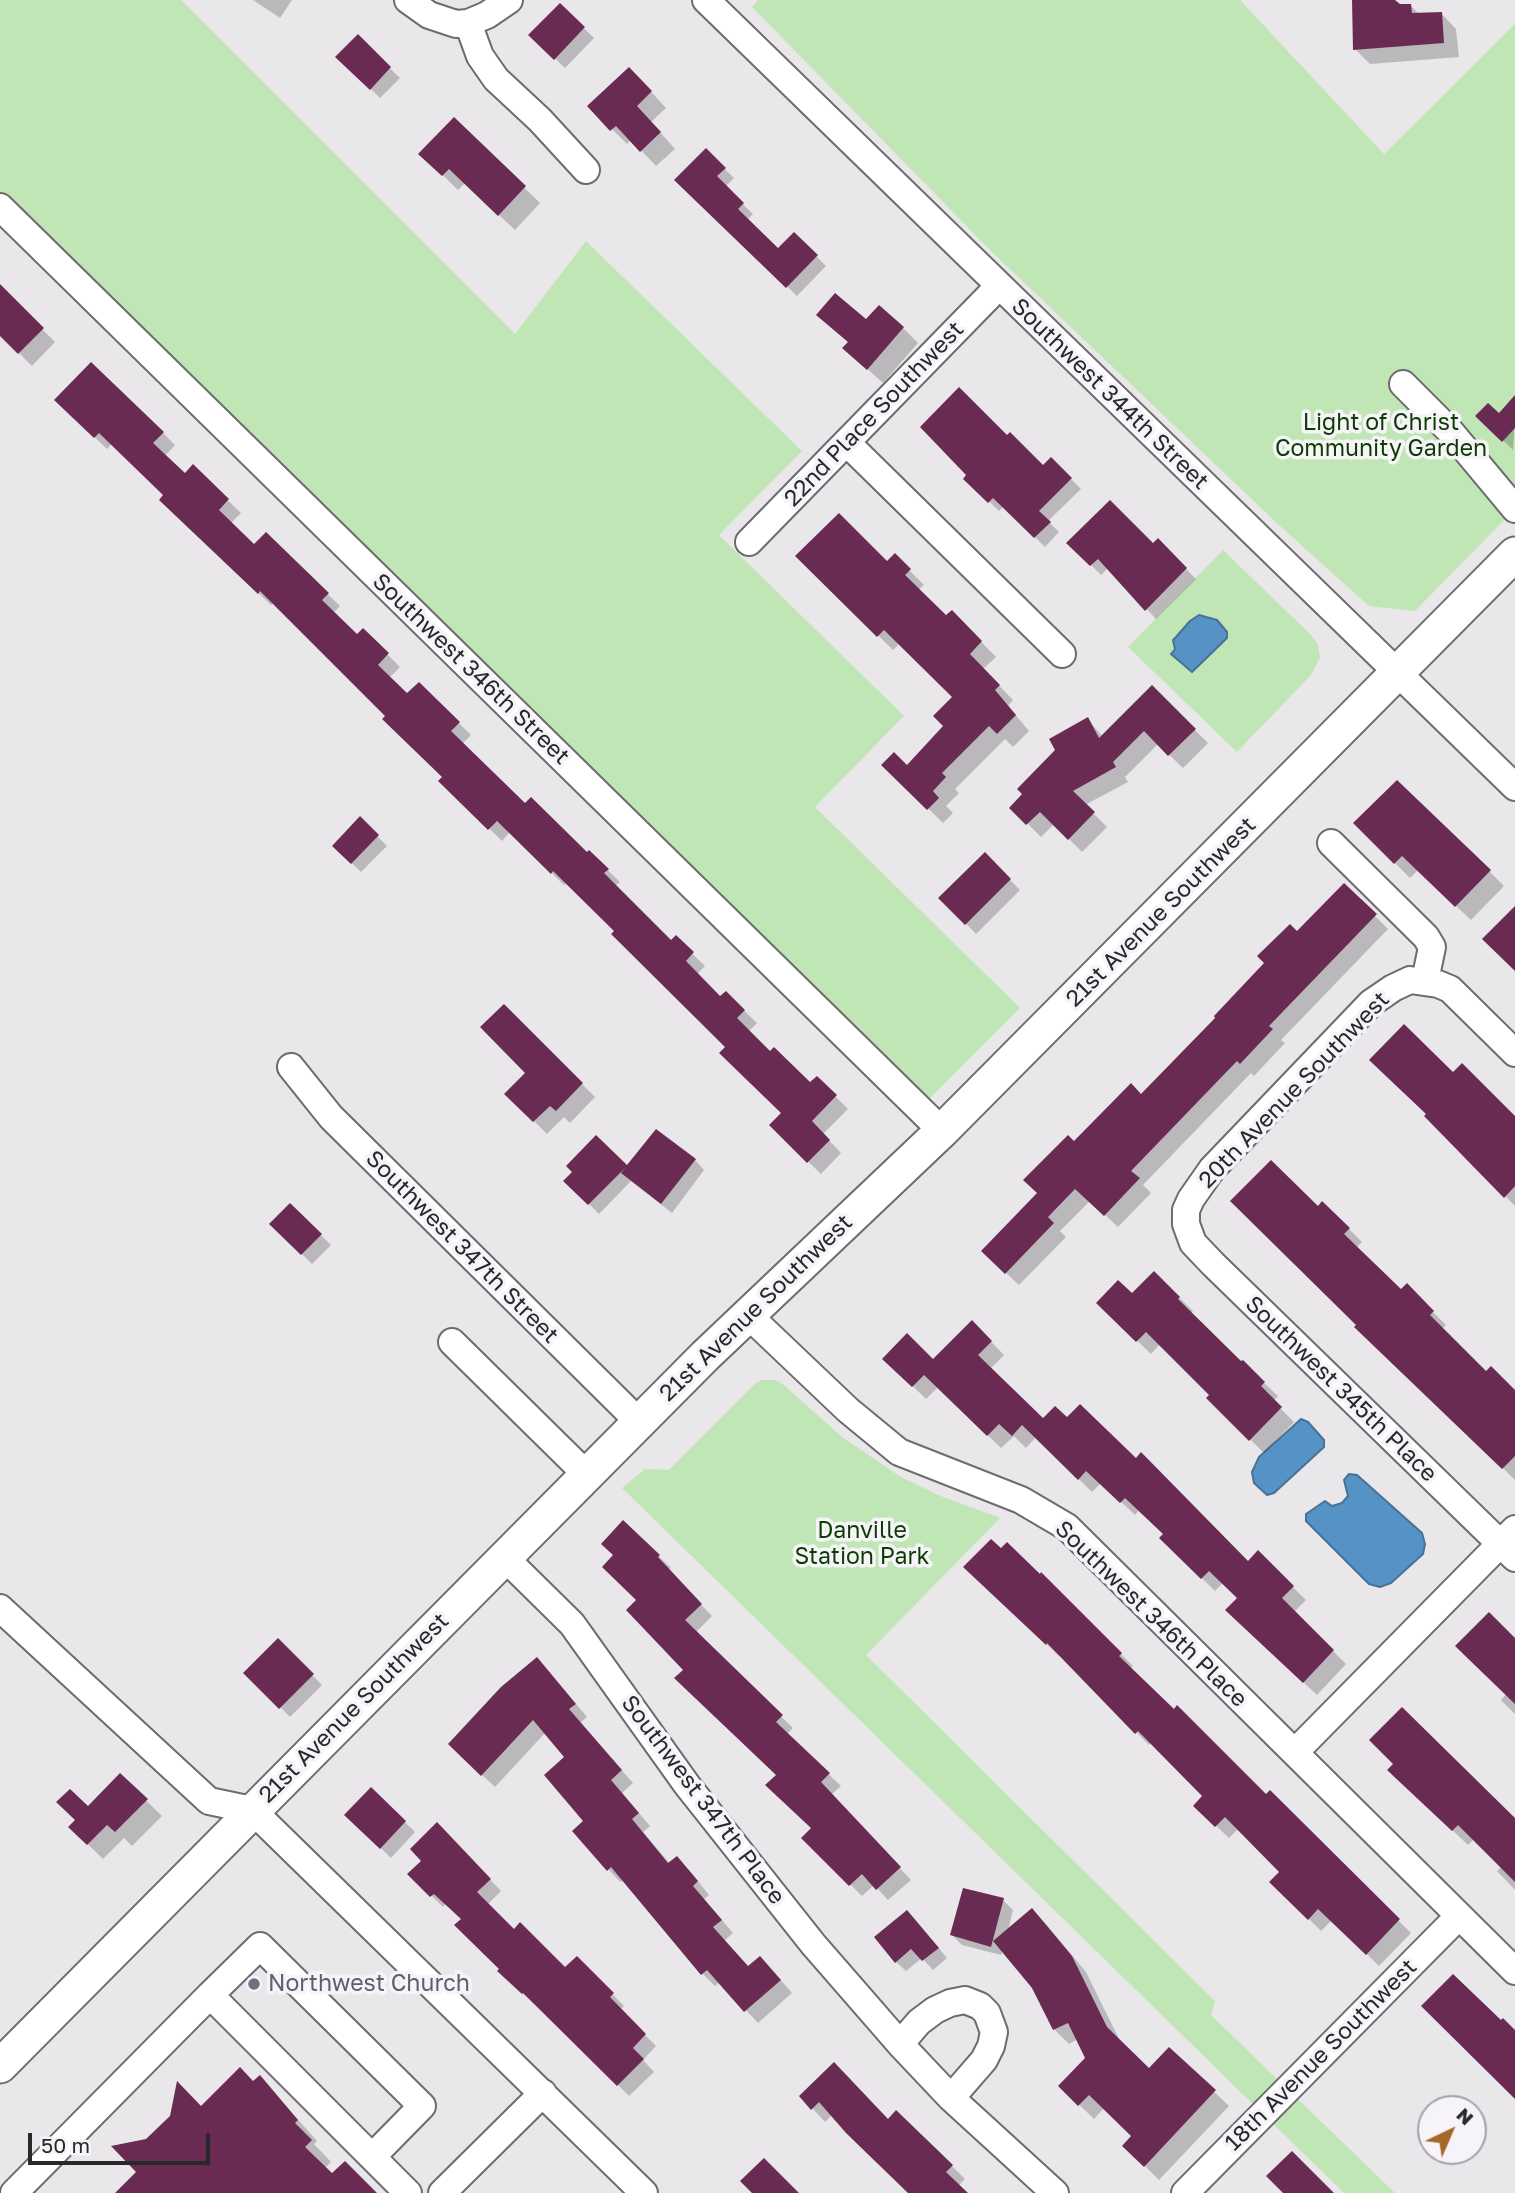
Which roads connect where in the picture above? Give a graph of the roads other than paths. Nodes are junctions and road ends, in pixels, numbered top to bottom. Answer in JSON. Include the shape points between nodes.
{"nodes":[{"id":1,"x":408,"y":0,"type":"edge"},
{"id":2,"x":509,"y":0,"type":"edge"},
{"id":3,"x":706,"y":0,"type":"edge"},
{"id":4,"x":462,"y":23,"type":"junction"},
{"id":5,"x":586,"y":170,"type":"dead end"},
{"id":6,"x":0,"y":207,"type":"edge"},
{"id":7,"x":999,"y":286,"type":"junction"},
{"id":8,"x":1403,"y":384,"type":"dead end"},
{"id":9,"x":847,"y":443,"type":"junction"},
{"id":10,"x":1515,"y":509,"type":"edge"},
{"id":11,"x":749,"y":542,"type":"dead end"},
{"id":12,"x":1515,"y":554,"type":"edge"},
{"id":13,"x":1062,"y":654,"type":"dead end"},
{"id":14,"x":1398,"y":674,"type":"junction"},
{"id":15,"x":1515,"y":787,"type":"edge"},
{"id":16,"x":1331,"y":844,"type":"dead end"},
{"id":17,"x":1418,"y":981,"type":"junction"},
{"id":18,"x":1515,"y":1053,"type":"edge"},
{"id":19,"x":291,"y":1067,"type":"dead end"},
{"id":20,"x":942,"y":1132,"type":"junction"},
{"id":21,"x":1186,"y":1210,"type":"joint"},
{"id":22,"x":747,"y":1314,"type":"junction"},
{"id":23,"x":452,"y":1342,"type":"dead end"},
{"id":24,"x":639,"y":1422,"type":"junction"},
{"id":25,"x":587,"y":1475,"type":"junction"},
{"id":26,"x":1510,"y":1544,"type":"edge"},
{"id":27,"x":505,"y":1558,"type":"junction"},
{"id":28,"x":0,"y":1608,"type":"edge"},
{"id":29,"x":1295,"y":1752,"type":"junction"},
{"id":30,"x":252,"y":1810,"type":"junction"},
{"id":31,"x":1458,"y":1917,"type":"junction"},
{"id":32,"x":1515,"y":1971,"type":"edge"},
{"id":33,"x":210,"y":1995,"type":"junction"},
{"id":34,"x":900,"y":2044,"type":"junction"},
{"id":35,"x":0,"y":2066,"type":"edge"},
{"id":36,"x":542,"y":2093,"type":"junction"},
{"id":37,"x":951,"y":2098,"type":"junction"},
{"id":38,"x":372,"y":2157,"type":"junction"},
{"id":39,"x":14,"y":2193,"type":"edge"},
{"id":40,"x":408,"y":2193,"type":"edge"},
{"id":41,"x":442,"y":2193,"type":"edge"},
{"id":42,"x":644,"y":2193,"type":"edge"},
{"id":43,"x":1055,"y":2193,"type":"edge"},
{"id":44,"x":1185,"y":2193,"type":"edge"}],
"edges":[{"from":1,"to":4,"type":"street","via":[[429,15]]},
{"from":2,"to":4,"type":"street","via":[[487,15]]},
{"from":3,"to":7,"type":"street","name":"Southwest 344th Street"},
{"from":4,"to":5,"type":"street","via":[[496,79]]},
{"from":6,"to":20,"type":"street","name":"Southwest 346th Street"},
{"from":7,"to":9,"type":"street","name":"22nd Place Southwest"},
{"from":7,"to":14,"type":"street","name":"Southwest 344th Street"},
{"from":8,"to":10,"type":"street","via":[[1450,431]]},
{"from":9,"to":11,"type":"street","name":"22nd Place Southwest"},
{"from":9,"to":13,"type":"street"},
{"from":12,"to":14,"type":"main road","name":"21st Avenue Southwest"},
{"from":14,"to":15,"type":"street","name":"Southwest 344th Street"},
{"from":14,"to":20,"type":"main road","name":"21st Avenue Southwest"},
{"from":16,"to":17,"type":"street","via":[[1426,937],[1432,947]]},
{"from":17,"to":18,"type":"street","via":[[1450,989]]},
{"from":17,"to":21,"type":"street","name":"20th Avenue Southwest","via":[[1393,988],[1371,1003],[1212,1169]]},
{"from":19,"to":24,"type":"street","name":"Southwest 347th Street","via":[[331,1117]]},
{"from":20,"to":22,"type":"main road","name":"21st Avenue Southwest"},
{"from":21,"to":26,"type":"street","name":"Southwest 345th Place","via":[[1193,1243]]},
{"from":22,"to":24,"type":"main road","name":"21st Avenue Southwest"},
{"from":22,"to":29,"type":"street","name":"Southwest 346th Place","via":[[899,1452],[1021,1500],[1067,1527]]},
{"from":23,"to":25,"type":"street"},
{"from":24,"to":25,"type":"main road","name":"21st Avenue Southwest"},
{"from":25,"to":27,"type":"main road","name":"21st Avenue Southwest"},
{"from":26,"to":29,"type":"street"},
{"from":27,"to":30,"type":"main road","name":"21st Avenue Southwest"},
{"from":27,"to":34,"type":"street","name":"Southwest 347th Place","via":[[572,1624],[687,1785],[813,1944]]},
{"from":28,"to":30,"type":"street","via":[[209,1801]]},
{"from":29,"to":31,"type":"street","name":"Southwest 346th Place"},
{"from":30,"to":35,"type":"main road","name":"21st Avenue Southwest"},
{"from":30,"to":36,"type":"street"},
{"from":31,"to":32,"type":"street","name":"Southwest 346th Place"},
{"from":31,"to":44,"type":"street","name":"18th Avenue Southwest"},
{"from":33,"to":38,"type":"street"},
{"from":33,"to":38,"type":"street","via":[[260,1946],[422,2106]]},
{"from":33,"to":39,"type":"street"},
{"from":34,"to":37,"type":"street","name":"Southwest 347th Place"},
{"from":34,"to":37,"type":"street","via":[[919,2022],[950,2003],[965,2000],[987,2013],[994,2032],[991,2046]]},
{"from":36,"to":41,"type":"street"},
{"from":36,"to":42,"type":"street"},
{"from":37,"to":43,"type":"street","name":"Southwest 347th Place"},
{"from":38,"to":40,"type":"street"}]}
